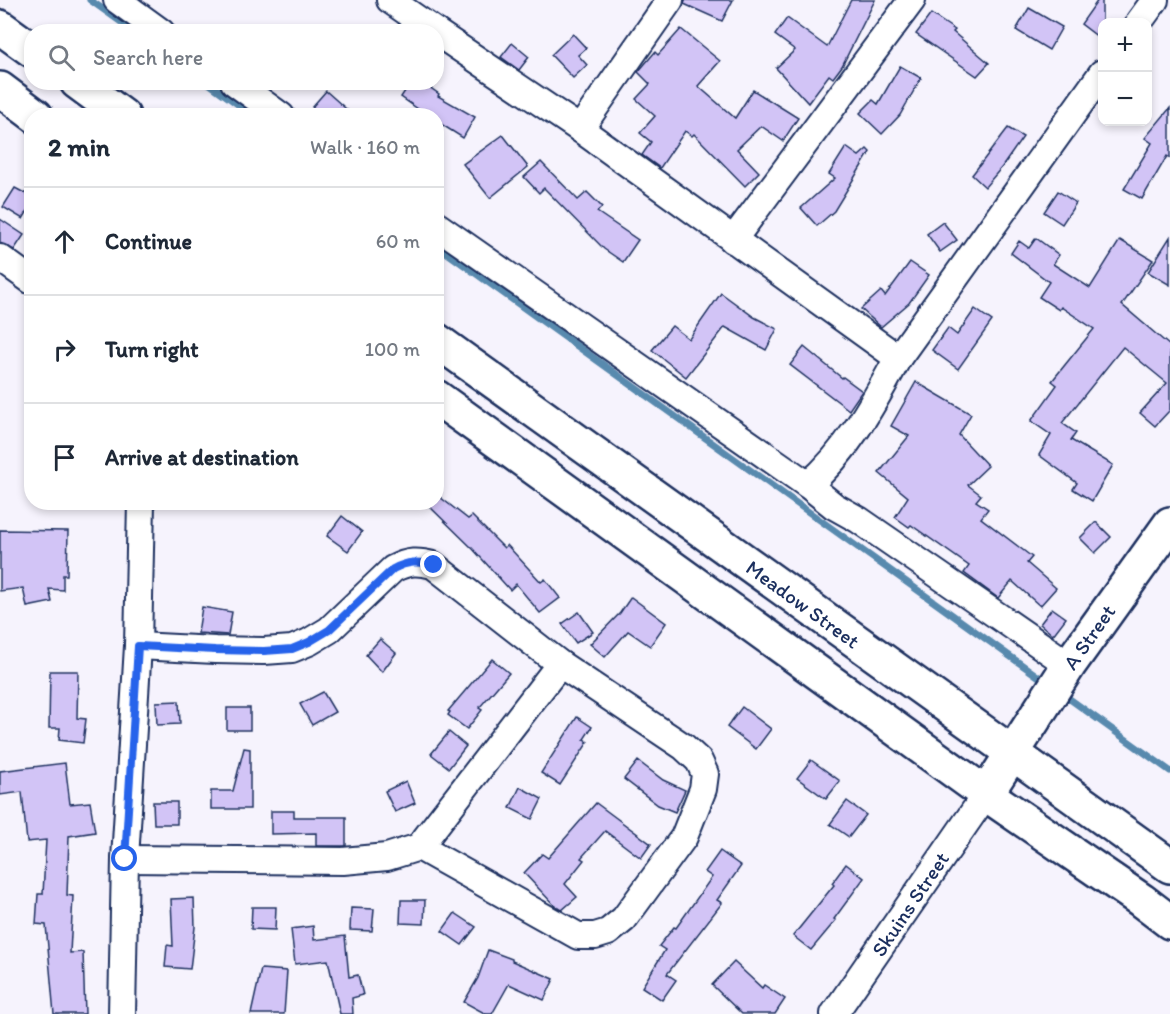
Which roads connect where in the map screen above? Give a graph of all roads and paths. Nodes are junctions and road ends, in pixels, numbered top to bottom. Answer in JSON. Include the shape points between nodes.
{"nodes":[{"id":1,"x":117,"y":0,"type":"edge"},
{"id":2,"x":390,"y":0,"type":"edge"},
{"id":3,"x":670,"y":0,"type":"edge"},
{"id":4,"x":912,"y":0,"type":"edge"},
{"id":5,"x":1155,"y":0,"type":"edge"},
{"id":6,"x":1142,"y":18,"type":"edge"},
{"id":7,"x":150,"y":24,"type":"edge"},
{"id":8,"x":424,"y":24,"type":"edge"},
{"id":9,"x":0,"y":27,"type":"edge"},
{"id":10,"x":444,"y":37,"type":"edge"},
{"id":11,"x":24,"y":44,"type":"edge"},
{"id":12,"x":1098,"y":79,"type":"edge"},
{"id":13,"x":0,"y":89,"type":"edge"},
{"id":14,"x":88,"y":90,"type":"edge"},
{"id":15,"x":245,"y":90,"type":"edge"},
{"id":16,"x":25,"y":108,"type":"edge"},
{"id":17,"x":112,"y":108,"type":"edge"},
{"id":18,"x":270,"y":108,"type":"edge"},
{"id":19,"x":580,"y":129,"type":"junction"},
{"id":20,"x":444,"y":231,"type":"edge"},
{"id":21,"x":733,"y":240,"type":"junction"},
{"id":22,"x":0,"y":258,"type":"edge"},
{"id":23,"x":24,"y":275,"type":"edge"},
{"id":24,"x":444,"y":346,"type":"edge"},
{"id":25,"x":898,"y":358,"type":"junction"},
{"id":26,"x":444,"y":403,"type":"edge"},
{"id":27,"x":808,"y":485,"type":"junction"},
{"id":28,"x":141,"y":510,"type":"edge"},
{"id":29,"x":1170,"y":524,"type":"edge"},
{"id":30,"x":138,"y":646,"type":"junction"},
{"id":31,"x":560,"y":664,"type":"junction"},
{"id":32,"x":1064,"y":672,"type":"junction"},
{"id":33,"x":1012,"y":754,"type":"junction"},
{"id":34,"x":986,"y":794,"type":"junction"},
{"id":35,"x":419,"y":847,"type":"junction"},
{"id":36,"x":125,"y":859,"type":"junction"},
{"id":37,"x":1170,"y":866,"type":"edge"},
{"id":38,"x":1170,"y":922,"type":"edge"},
{"id":39,"x":122,"y":1014,"type":"edge"},
{"id":40,"x":834,"y":1014,"type":"edge"}],
"edges":[{"from":1,"to":7,"type":"street"},
{"from":2,"to":8,"type":"street"},
{"from":3,"to":19,"type":"street"},
{"from":4,"to":21,"type":"street"},
{"from":5,"to":6,"type":"street"},
{"from":9,"to":11,"type":"street"},
{"from":10,"to":19,"type":"street"},
{"from":12,"to":25,"type":"street"},
{"from":13,"to":16,"type":"street"},
{"from":14,"to":17,"type":"street"},
{"from":15,"to":18,"type":"street"},
{"from":19,"to":21,"type":"street"},
{"from":20,"to":27,"type":"street"},
{"from":21,"to":25,"type":"street"},
{"from":22,"to":23,"type":"street"},
{"from":24,"to":33,"type":"street","name":"Meadow Street"},
{"from":25,"to":27,"type":"street","via":[[847,444]]},
{"from":26,"to":34,"type":"street"},
{"from":27,"to":32,"type":"street"},
{"from":28,"to":30,"type":"street"},
{"from":29,"to":32,"type":"street","name":"A Street"},
{"from":30,"to":31,"type":"street","via":[[292,649],[329,630],[393,569],[418,561],[434,565]]},
{"from":30,"to":36,"type":"street"},
{"from":31,"to":35,"type":"street"},
{"from":31,"to":35,"type":"street","via":[[684,747],[699,760],[705,774],[684,837],[624,919],[608,932],[578,936]]},
{"from":32,"to":33,"type":"street","name":"A Street"},
{"from":33,"to":34,"type":"street","name":"A Street"},
{"from":33,"to":37,"type":"street","name":"Meadow Street"},
{"from":34,"to":38,"type":"street"},
{"from":34,"to":40,"type":"street","name":"Skuins Street"},
{"from":35,"to":36,"type":"street","via":[[387,857],[342,861]]},
{"from":36,"to":39,"type":"street"}]}
